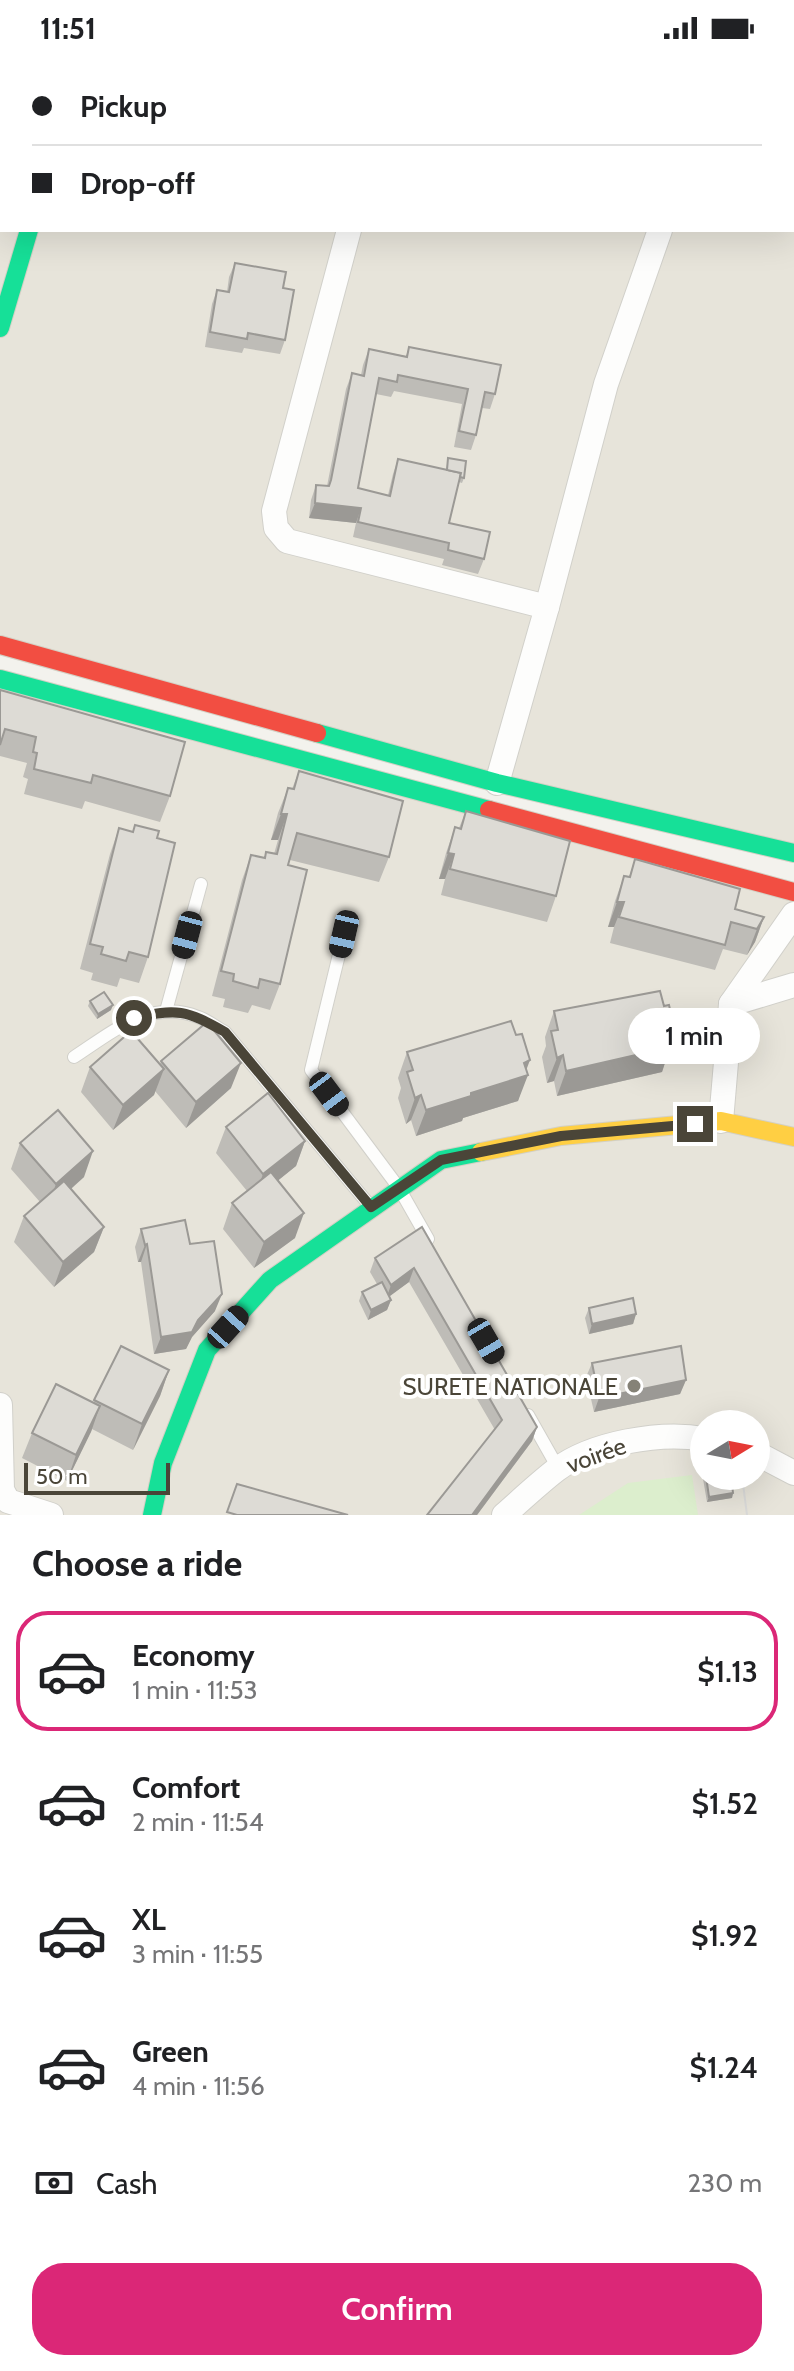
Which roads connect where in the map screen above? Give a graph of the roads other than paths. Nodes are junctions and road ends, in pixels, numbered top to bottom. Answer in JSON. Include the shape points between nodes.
{"nodes":[{"id":1,"x":28,"y":232,"type":"edge"},
{"id":2,"x":348,"y":232,"type":"edge"},
{"id":3,"x":659,"y":232,"type":"edge"},
{"id":4,"x":0,"y":328,"type":"edge"},
{"id":5,"x":547,"y":607,"type":"junction"},
{"id":6,"x":0,"y":645,"type":"edge"},
{"id":7,"x":0,"y":679,"type":"edge"},
{"id":8,"x":497,"y":783,"type":"junction"},
{"id":9,"x":794,"y":853,"type":"edge"},
{"id":10,"x":201,"y":884,"type":"dead end"},
{"id":11,"x":794,"y":892,"type":"edge"},
{"id":12,"x":794,"y":914,"type":"edge"},
{"id":13,"x":344,"y":934,"type":"dead end"},
{"id":14,"x":794,"y":985,"type":"edge"},
{"id":15,"x":731,"y":1004,"type":"junction"},
{"id":16,"x":166,"y":1011,"type":"junction"},
{"id":17,"x":74,"y":1057,"type":"dead end"},
{"id":18,"x":721,"y":1121,"type":"junction"},
{"id":19,"x":794,"y":1137,"type":"edge"},
{"id":20,"x":399,"y":1188,"type":"junction"},
{"id":21,"x":371,"y":1207,"type":"junction"},
{"id":22,"x":437,"y":1254,"type":"edge"},
{"id":23,"x":520,"y":1401,"type":"edge"},
{"id":24,"x":0,"y":1405,"type":"edge"},
{"id":25,"x":690,"y":1439,"type":"edge"},
{"id":26,"x":770,"y":1460,"type":"edge"},
{"id":27,"x":558,"y":1468,"type":"junction"},
{"id":28,"x":794,"y":1473,"type":"edge"},
{"id":29,"x":51,"y":1515,"type":"edge"},
{"id":30,"x":152,"y":1515,"type":"edge"},
{"id":31,"x":504,"y":1515,"type":"edge"}],
"edges":[{"from":1,"to":4,"type":"main road"},
{"from":2,"to":5,"type":"street","via":[[274,511],[276,528],[287,541]]},
{"from":3,"to":5,"type":"street","via":[[606,384]]},
{"from":5,"to":8,"type":"street"},
{"from":6,"to":8,"type":"main road"},
{"from":7,"to":11,"type":"main road"},
{"from":8,"to":9,"type":"main road"},
{"from":10,"to":16,"type":"lane"},
{"from":12,"to":15,"type":"street"},
{"from":13,"to":20,"type":"lane","via":[[311,1070]]},
{"from":14,"to":15,"type":"street"},
{"from":15,"to":18,"type":"street"},
{"from":16,"to":17,"type":"lane","via":[[134,1018]]},
{"from":16,"to":21,"type":"lane","via":[[197,1016],[225,1032]]},
{"from":18,"to":19,"type":"main road"},
{"from":18,"to":20,"type":"main road","via":[[561,1136],[441,1160]]},
{"from":20,"to":21,"type":"main road"},
{"from":20,"to":22,"type":"lane"},
{"from":21,"to":30,"type":"main road","via":[[270,1280],[207,1350],[163,1463]]},
{"from":23,"to":27,"type":"lane"},
{"from":24,"to":29,"type":"street","via":[[2,1490],[8,1501]]},
{"from":25,"to":27,"type":"street","name":"voirée","via":[[645,1438],[600,1449]]},
{"from":26,"to":28,"type":"street"},
{"from":27,"to":31,"type":"street","name":"voirée"}]}
